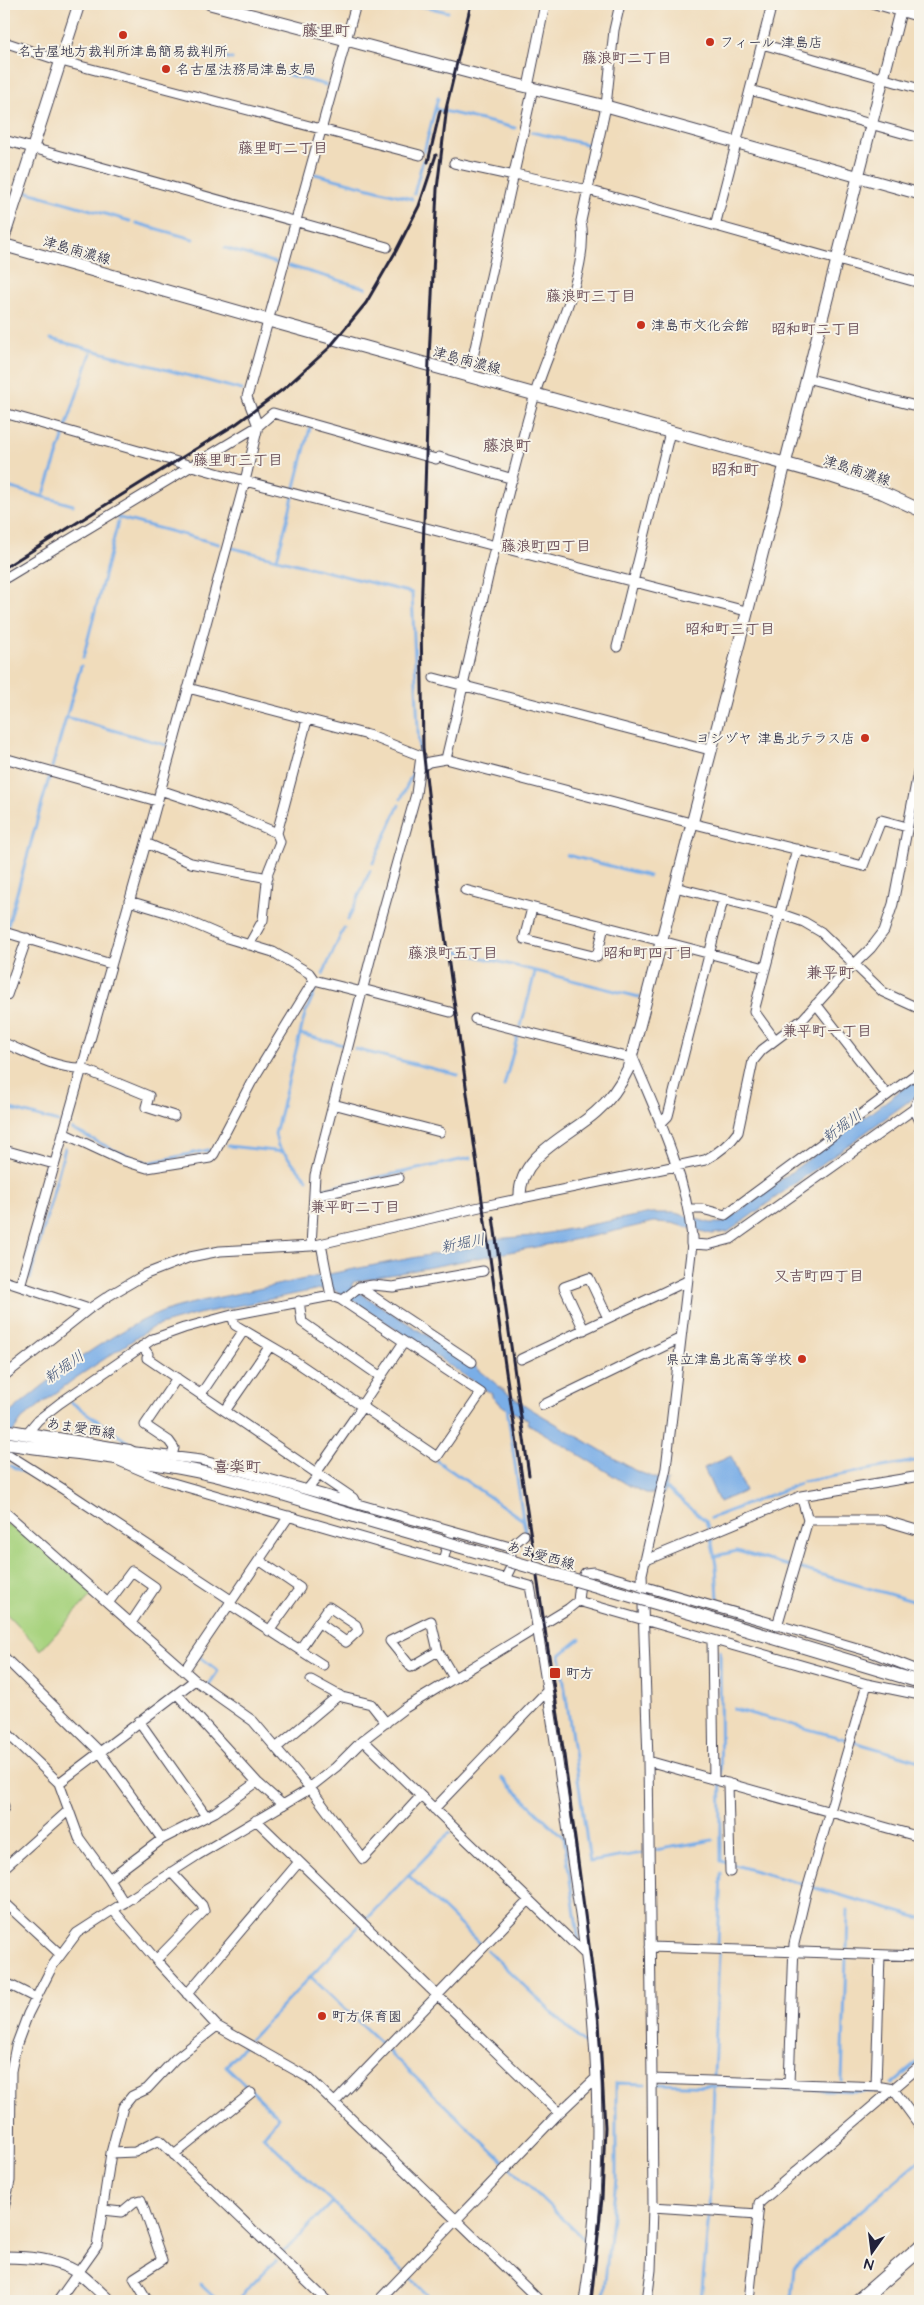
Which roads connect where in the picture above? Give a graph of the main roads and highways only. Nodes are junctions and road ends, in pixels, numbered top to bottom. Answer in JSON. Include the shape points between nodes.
{"nodes":[{"id":1,"x":4,"y":245,"type":"edge"},
{"id":2,"x":920,"y":510,"type":"edge"},
{"id":3,"x":4,"y":1430,"type":"edge"},
{"id":4,"x":14,"y":1446,"type":"edge"},
{"id":5,"x":152,"y":1463,"type":"junction"},
{"id":6,"x":920,"y":1682,"type":"edge"},
{"id":7,"x":920,"y":2248,"type":"edge"},
{"id":8,"x":868,"y":2296,"type":"edge"},
{"id":9,"x":859,"y":2301,"type":"edge"}],
"edges":[{"from":1,"to":2,"type":"main road","name":"津島南濃線","via":[[784,464],[876,491]]},
{"from":3,"to":4,"type":"main road","name":"あま愛西線"},
{"from":4,"to":5,"type":"main road","name":"あま愛西線"},
{"from":4,"to":5,"type":"main road","name":"あま愛西線","via":[[129,1451]]},
{"from":5,"to":6,"type":"main road","name":"あま愛西線","bridge":true,"via":[[214,1476]]},
{"from":7,"to":8,"type":"highway"},
{"from":8,"to":9,"type":"highway"}]}
